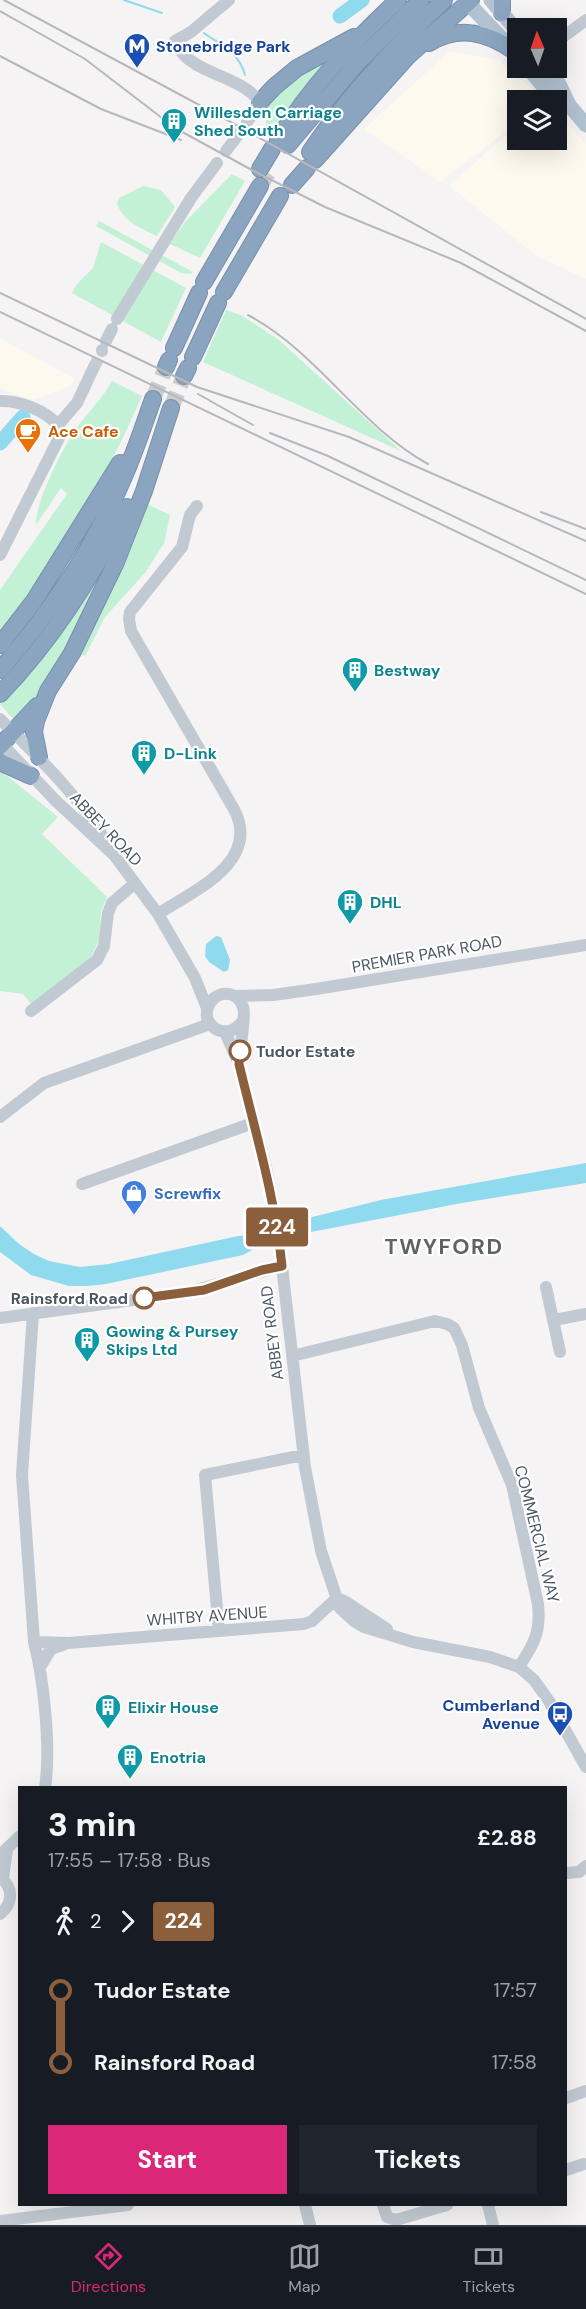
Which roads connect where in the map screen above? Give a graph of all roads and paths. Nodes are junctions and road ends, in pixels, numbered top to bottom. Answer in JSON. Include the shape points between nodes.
{"nodes":[{"id":1,"x":230,"y":0,"type":"edge"},
{"id":2,"x":421,"y":0,"type":"edge"},
{"id":3,"x":444,"y":0,"type":"edge"},
{"id":4,"x":491,"y":0,"type":"edge"},
{"id":5,"x":396,"y":1,"type":"edge"},
{"id":6,"x":468,"y":1,"type":"edge"},
{"id":7,"x":502,"y":7,"type":"edge"},
{"id":8,"x":586,"y":21,"type":"edge"},
{"id":9,"x":374,"y":24,"type":"junction"},
{"id":10,"x":567,"y":34,"type":"edge"},
{"id":11,"x":507,"y":43,"type":"edge"},
{"id":12,"x":507,"y":46,"type":"edge"},
{"id":13,"x":408,"y":56,"type":"junction"},
{"id":14,"x":536,"y":78,"type":"edge"},
{"id":15,"x":554,"y":78,"type":"edge"},
{"id":16,"x":260,"y":102,"type":"junction"},
{"id":17,"x":569,"y":105,"type":"junction"},
{"id":18,"x":586,"y":125,"type":"edge"},
{"id":19,"x":280,"y":147,"type":"junction"},
{"id":20,"x":226,"y":151,"type":"dead end"},
{"id":21,"x":308,"y":162,"type":"junction"},
{"id":22,"x":218,"y":163,"type":"dead end"},
{"id":23,"x":103,"y":347,"type":"tunnel mouth"},
{"id":24,"x":170,"y":358,"type":"tunnel mouth"},
{"id":25,"x":188,"y":367,"type":"tunnel mouth"},
{"id":26,"x":93,"y":369,"type":"tunnel mouth"},
{"id":27,"x":0,"y":401,"type":"edge"},
{"id":28,"x":58,"y":425,"type":"junction"},
{"id":29,"x":197,"y":506,"type":"dead end"},
{"id":30,"x":0,"y":555,"type":"edge"},
{"id":31,"x":0,"y":645,"type":"edge"},
{"id":32,"x":0,"y":670,"type":"edge"},
{"id":33,"x":48,"y":691,"type":"junction"},
{"id":34,"x":0,"y":694,"type":"edge"},
{"id":35,"x":4,"y":735,"type":"edge"},
{"id":36,"x":39,"y":757,"type":"junction"},
{"id":37,"x":0,"y":762,"type":"edge"},
{"id":38,"x":32,"y":776,"type":"junction"},
{"id":39,"x":114,"y":855,"type":"junction"},
{"id":40,"x":135,"y":883,"type":"junction"},
{"id":41,"x":158,"y":914,"type":"junction"},
{"id":42,"x":586,"y":945,"type":"edge"},
{"id":43,"x":195,"y":978,"type":"junction"},
{"id":44,"x":228,"y":995,"type":"junction"},
{"id":45,"x":273,"y":995,"type":"junction"},
{"id":46,"x":207,"y":1008,"type":"junction"},
{"id":47,"x":31,"y":1011,"type":"dead end"},
{"id":48,"x":243,"y":1019,"type":"junction"},
{"id":49,"x":210,"y":1024,"type":"junction"},
{"id":50,"x":225,"y":1032,"type":"junction"},
{"id":51,"x":239,"y":1064,"type":"junction"},
{"id":52,"x":0,"y":1117,"type":"edge"},
{"id":53,"x":253,"y":1123,"type":"junction"},
{"id":54,"x":82,"y":1184,"type":"dead end"},
{"id":55,"x":282,"y":1266,"type":"junction"},
{"id":56,"x":546,"y":1287,"type":"dead end"},
{"id":57,"x":33,"y":1313,"type":"junction"},
{"id":58,"x":586,"y":1314,"type":"edge"},
{"id":59,"x":0,"y":1318,"type":"edge"},
{"id":60,"x":554,"y":1320,"type":"junction"},
{"id":61,"x":560,"y":1352,"type":"dead end"},
{"id":62,"x":292,"y":1356,"type":"junction"},
{"id":63,"x":303,"y":1455,"type":"junction"},
{"id":64,"x":337,"y":1598,"type":"junction"},
{"id":65,"x":219,"y":1631,"type":"junction"},
{"id":66,"x":34,"y":1642,"type":"junction"},
{"id":67,"x":69,"y":1643,"type":"junction"},
{"id":68,"x":40,"y":1667,"type":"junction"},
{"id":69,"x":519,"y":1667,"type":"junction"},
{"id":70,"x":586,"y":1767,"type":"edge"},
{"id":71,"x":45,"y":1786,"type":"edge"},
{"id":72,"x":18,"y":1838,"type":"edge"},
{"id":73,"x":3,"y":1851,"type":"edge"},
{"id":74,"x":586,"y":1866,"type":"edge"},
{"id":75,"x":567,"y":1873,"type":"edge"},
{"id":76,"x":4,"y":1881,"type":"edge"},
{"id":77,"x":18,"y":1892,"type":"edge"},
{"id":78,"x":18,"y":1904,"type":"edge"},
{"id":79,"x":2,"y":1914,"type":"edge"},
{"id":80,"x":586,"y":2091,"type":"edge"},
{"id":81,"x":567,"y":2098,"type":"edge"},
{"id":82,"x":584,"y":2164,"type":"dead end"},
{"id":83,"x":567,"y":2170,"type":"edge"},
{"id":84,"x":120,"y":2206,"type":"edge"},
{"id":85,"x":305,"y":2206,"type":"edge"},
{"id":86,"x":384,"y":2206,"type":"edge"},
{"id":87,"x":444,"y":2206,"type":"edge"},
{"id":88,"x":488,"y":2206,"type":"edge"},
{"id":89,"x":0,"y":2222,"type":"edge"},
{"id":90,"x":309,"y":2225,"type":"edge"},
{"id":91,"x":493,"y":2225,"type":"edge"}],
"edges":[{"from":1,"to":16,"type":"street","via":[[175,41],[184,56]]},
{"from":2,"to":19,"type":"highway"},
{"from":3,"to":21,"type":"highway","via":[[358,89]]},
{"from":4,"to":7,"type":"main road"},
{"from":5,"to":9,"type":"highway"},
{"from":6,"to":11,"type":"main road"},
{"from":6,"to":13,"type":"highway"},
{"from":8,"to":10,"type":"street"},
{"from":9,"to":16,"type":"highway","via":[[297,68]]},
{"from":9,"to":19,"type":"highway","via":[[313,90]]},
{"from":12,"to":13,"type":"highway","via":[[485,35],[466,32],[433,40]]},
{"from":13,"to":21,"type":"highway"},
{"from":14,"to":17,"type":"main road","via":[[549,93]]},
{"from":15,"to":17,"type":"main road"},
{"from":16,"to":20,"type":"street"},
{"from":17,"to":18,"type":"main road"},
{"from":19,"to":24,"type":"highway","via":[[214,262]]},
{"from":21,"to":25,"type":"highway","via":[[269,212],[221,297]]},
{"from":22,"to":23,"type":"street","via":[[191,198]]},
{"from":26,"to":28,"type":"street","via":[[77,403]]},
{"from":27,"to":28,"type":"street","via":[[46,415]]},
{"from":28,"to":30,"type":"street","via":[[60,436]]},
{"from":29,"to":41,"type":"street","via":[[190,515],[182,548],[130,612],[129,619],[131,631],[235,811],[241,829],[238,851],[224,872]]},
{"from":31,"to":32,"type":"highway","via":[[34,601],[111,479],[153,399],[122,482],[82,560],[52,607]]},
{"from":33,"to":34,"type":"highway","via":[[72,653],[116,562],[171,408],[137,488],[97,566],[64,617]]},
{"from":33,"to":35,"type":"highway"},
{"from":33,"to":36,"type":"highway","via":[[34,725]]},
{"from":35,"to":36,"type":"street","name":"ABBEY ROAD"},
{"from":35,"to":38,"type":"street","name":"ABBEY ROAD"},
{"from":36,"to":39,"type":"street","name":"ABBEY ROAD","via":[[81,806]]},
{"from":37,"to":38,"type":"highway"},
{"from":38,"to":39,"type":"street","name":"ABBEY ROAD"},
{"from":39,"to":40,"type":"street","name":"ABBEY ROAD"},
{"from":40,"to":41,"type":"street","name":"ABBEY ROAD"},
{"from":40,"to":47,"type":"street","via":[[112,903],[105,946],[97,960]]},
{"from":41,"to":43,"type":"street","name":"ABBEY ROAD"},
{"from":42,"to":45,"type":"street","name":"PREMIER PARK ROAD"},
{"from":43,"to":44,"type":"street","name":"ABBEY ROAD"},
{"from":43,"to":46,"type":"street","name":"ABBEY ROAD"},
{"from":44,"to":45,"type":"street","name":"PREMIER PARK ROAD"},
{"from":44,"to":46,"type":"street","via":[[211,1000]]},
{"from":44,"to":48,"type":"street","via":[[242,1004]]},
{"from":45,"to":48,"type":"street","name":"PREMIER PARK ROAD","via":[[252,1005]]},
{"from":46,"to":49,"type":"street"},
{"from":48,"to":50,"type":"street","via":[[233,1030]]},
{"from":48,"to":51,"type":"street","name":"ABBEY ROAD"},
{"from":49,"to":50,"type":"street"},
{"from":49,"to":52,"type":"street","via":[[44,1083]]},
{"from":50,"to":51,"type":"street","name":"ABBEY ROAD"},
{"from":51,"to":53,"type":"street","name":"ABBEY ROAD"},
{"from":53,"to":54,"type":"street"},
{"from":53,"to":55,"type":"street","name":"ABBEY ROAD","via":[[267,1171]]},
{"from":55,"to":57,"type":"street","via":[[185,1293]]},
{"from":55,"to":62,"type":"street","name":"ABBEY ROAD"},
{"from":56,"to":60,"type":"street"},
{"from":57,"to":59,"type":"street"},
{"from":57,"to":66,"type":"street","via":[[22,1475]]},
{"from":58,"to":60,"type":"street"},
{"from":60,"to":61,"type":"street"},
{"from":62,"to":63,"type":"street","name":"ABBEY ROAD"},
{"from":62,"to":69,"type":"street","name":"COMMERCIAL WAY","via":[[435,1321],[454,1328],[479,1408],[512,1485],[538,1604],[536,1641]]},
{"from":63,"to":64,"type":"street","name":"ABBEY ROAD","via":[[321,1551]]},
{"from":63,"to":65,"type":"street","via":[[205,1475]]},
{"from":64,"to":65,"type":"street","name":"WHITBY AVENUE","via":[[304,1624]]},
{"from":64,"to":69,"type":"street","name":"ABBEY ROAD","via":[[339,1608],[354,1622],[434,1647],[504,1660]]},
{"from":65,"to":67,"type":"street","name":"WHITBY AVENUE"},
{"from":66,"to":67,"type":"street","name":"WHITBY AVENUE"},
{"from":66,"to":68,"type":"street"},
{"from":67,"to":68,"type":"street","name":"WHITBY AVENUE","via":[[51,1649]]},
{"from":68,"to":71,"type":"street"},
{"from":69,"to":70,"type":"street","name":"ABBEY ROAD","via":[[549,1701]]},
{"from":72,"to":73,"type":"street"},
{"from":73,"to":76,"type":"street"},
{"from":74,"to":75,"type":"street","via":[[579,1872]]},
{"from":76,"to":77,"type":"street"},
{"from":76,"to":79,"type":"street","via":[[10,1898]]},
{"from":78,"to":79,"type":"street"},
{"from":80,"to":81,"type":"street"},
{"from":82,"to":83,"type":"street"},
{"from":84,"to":89,"type":"street"},
{"from":85,"to":90,"type":"street"},
{"from":86,"to":87,"type":"street","via":[[387,2217],[396,2220]]},
{"from":88,"to":91,"type":"street"}]}
